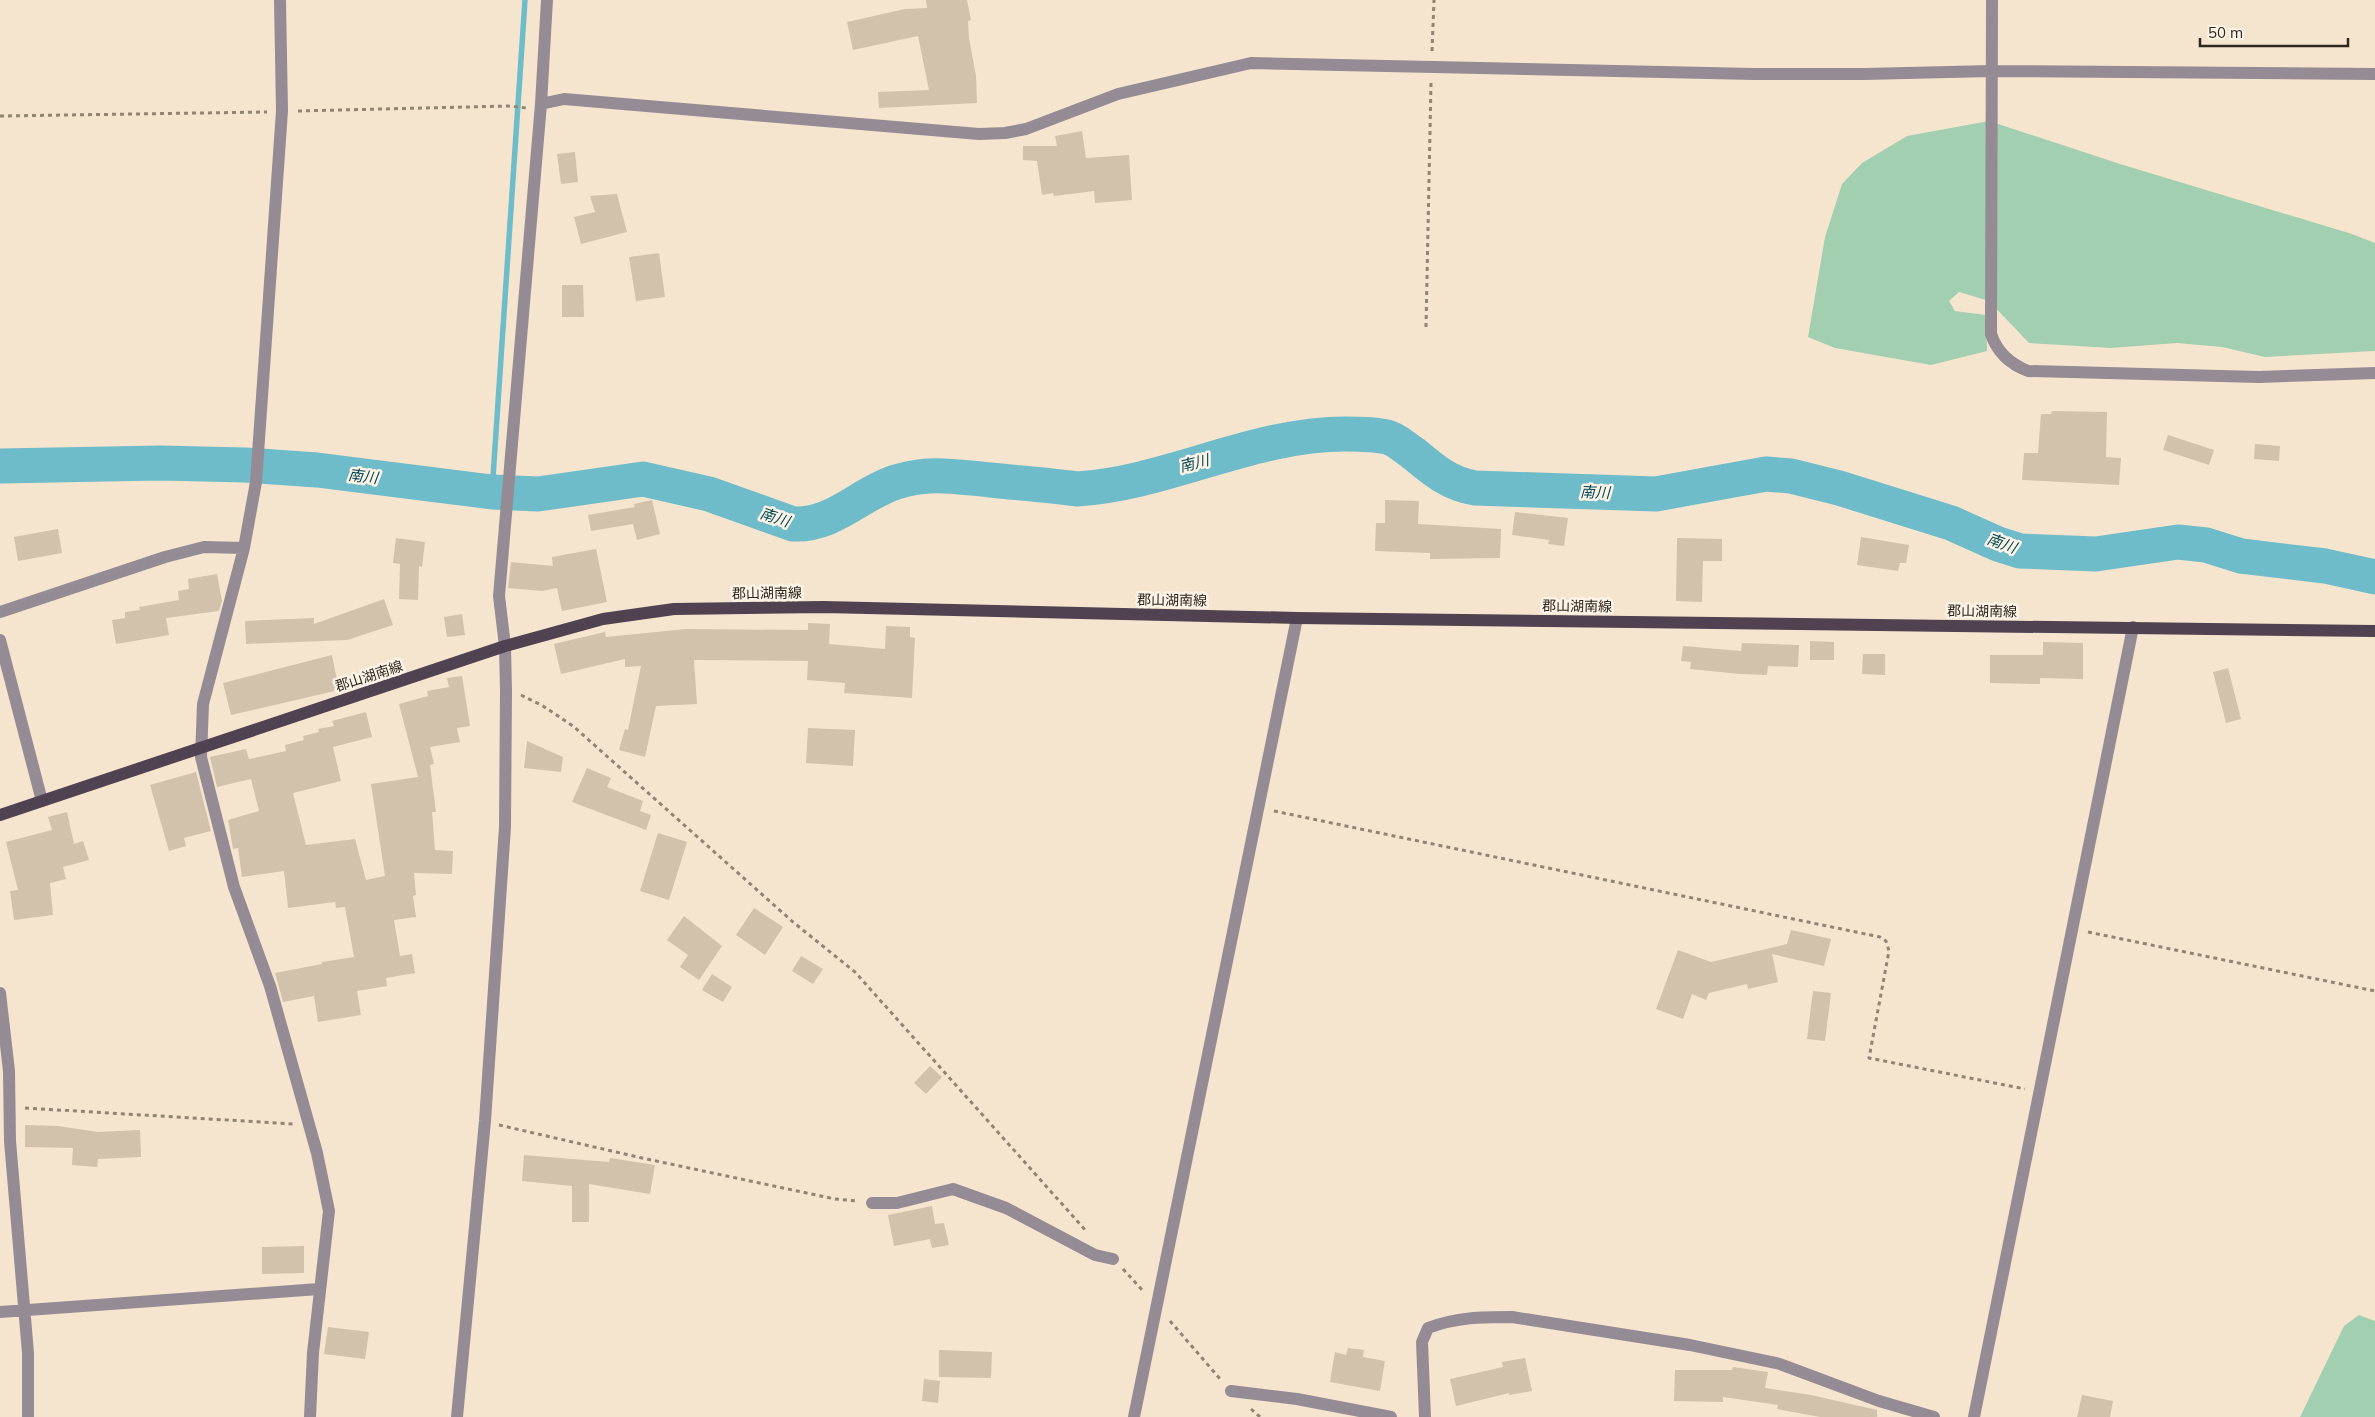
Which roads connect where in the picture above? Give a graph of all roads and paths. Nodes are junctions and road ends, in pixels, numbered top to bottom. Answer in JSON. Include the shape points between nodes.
{"nodes":[{"id":1,"x":280,"y":0,"type":"edge"},
{"id":2,"x":547,"y":0,"type":"edge"},
{"id":3,"x":1434,"y":0,"type":"edge"},
{"id":4,"x":1992,"y":0,"type":"edge"},
{"id":5,"x":1432,"y":67,"type":"junction"},
{"id":6,"x":1991,"y":71,"type":"junction"},
{"id":7,"x":2375,"y":74,"type":"edge"},
{"id":8,"x":536,"y":106,"type":"junction"},
{"id":9,"x":282,"y":111,"type":"junction"},
{"id":10,"x":0,"y":116,"type":"edge"},
{"id":11,"x":1426,"y":327,"type":"dead end"},
{"id":12,"x":2375,"y":373,"type":"edge"},
{"id":13,"x":244,"y":548,"type":"junction"},
{"id":14,"x":0,"y":612,"type":"edge"},
{"id":15,"x":1297,"y":618,"type":"junction"},
{"id":16,"x":2132,"y":627,"type":"junction"},
{"id":17,"x":2375,"y":631,"type":"edge"},
{"id":18,"x":0,"y":640,"type":"edge"},
{"id":19,"x":505,"y":646,"type":"junction"},
{"id":20,"x":506,"y":691,"type":"junction"},
{"id":21,"x":203,"y":746,"type":"junction"},
{"id":22,"x":42,"y":801,"type":"junction"},
{"id":23,"x":1259,"y":807,"type":"junction"},
{"id":24,"x":0,"y":815,"type":"edge"},
{"id":25,"x":2072,"y":929,"type":"junction"},
{"id":26,"x":2375,"y":991,"type":"edge"},
{"id":27,"x":0,"y":993,"type":"edge"},
{"id":28,"x":2039,"y":1092,"type":"junction"},
{"id":29,"x":10,"y":1107,"type":"junction"},
{"id":30,"x":485,"y":1121,"type":"junction"},
{"id":31,"x":308,"y":1122,"type":"junction"},
{"id":32,"x":872,"y":1202,"type":"joint"},
{"id":33,"x":1088,"y":1234,"type":"dead end"},
{"id":34,"x":1113,"y":1259,"type":"joint"},
{"id":35,"x":319,"y":1289,"type":"junction"},
{"id":36,"x":1157,"y":1307,"type":"junction"},
{"id":37,"x":25,"y":1310,"type":"junction"},
{"id":38,"x":0,"y":1312,"type":"edge"},
{"id":39,"x":1231,"y":1391,"type":"junction"},
{"id":40,"x":28,"y":1417,"type":"edge"},
{"id":41,"x":310,"y":1417,"type":"edge"},
{"id":42,"x":457,"y":1417,"type":"edge"},
{"id":43,"x":1134,"y":1417,"type":"edge"},
{"id":44,"x":1260,"y":1417,"type":"edge"},
{"id":45,"x":1391,"y":1417,"type":"edge"},
{"id":46,"x":1425,"y":1417,"type":"edge"},
{"id":47,"x":1934,"y":1417,"type":"edge"},
{"id":48,"x":1974,"y":1417,"type":"edge"}],
"edges":[{"from":1,"to":9,"type":"street"},
{"from":2,"to":8,"type":"street"},
{"from":3,"to":5,"type":"path"},
{"from":4,"to":6,"type":"street"},
{"from":5,"to":6,"type":"street","via":[[1764,74]]},
{"from":5,"to":8,"type":"street","via":[[1251,63],[1118,94],[1026,129],[1005,133],[873,126],[564,99]]},
{"from":5,"to":11,"type":"path"},
{"from":6,"to":7,"type":"street"},
{"from":6,"to":12,"type":"street","via":[[1991,334],[2007,359],[2028,371],[2259,377]]},
{"from":8,"to":9,"type":"path"},
{"from":8,"to":19,"type":"street","via":[[499,596]]},
{"from":9,"to":10,"type":"path"},
{"from":9,"to":13,"type":"street","via":[[256,482]]},
{"from":13,"to":14,"type":"street","via":[[204,547]]},
{"from":13,"to":21,"type":"street","via":[[203,704]]},
{"from":15,"to":16,"type":"main road","name":"郡山湖南線"},
{"from":15,"to":19,"type":"main road","name":"郡山湖南線","via":[[824,607],[674,609],[603,619]]},
{"from":15,"to":23,"type":"street"},
{"from":16,"to":17,"type":"main road","name":"郡山湖南線"},
{"from":16,"to":25,"type":"street"},
{"from":18,"to":22,"type":"street"},
{"from":19,"to":20,"type":"street"},
{"from":19,"to":21,"type":"main road","name":"郡山湖南線"},
{"from":20,"to":30,"type":"street","via":[[505,827]]},
{"from":20,"to":33,"type":"path","via":[[543,706],[573,726],[793,922],[854,972]]},
{"from":21,"to":22,"type":"main road","name":"郡山湖南線"},
{"from":21,"to":31,"type":"street","via":[[202,765],[234,887],[270,986]]},
{"from":22,"to":24,"type":"main road","name":"郡山湖南線"},
{"from":23,"to":28,"type":"path","via":[[1880,936],[1886,941],[1889,951],[1869,1058]]},
{"from":23,"to":36,"type":"street"},
{"from":25,"to":26,"type":"path"},
{"from":25,"to":28,"type":"street"},
{"from":27,"to":29,"type":"street"},
{"from":28,"to":48,"type":"street"},
{"from":29,"to":31,"type":"path","via":[[293,1124]]},
{"from":29,"to":37,"type":"street","via":[[10,1141]]},
{"from":30,"to":32,"type":"path","via":[[835,1199]]},
{"from":30,"to":42,"type":"street"},
{"from":31,"to":35,"type":"street","via":[[329,1211]]},
{"from":32,"to":34,"type":"street","via":[[897,1203],[953,1189],[1006,1208],[1096,1256]]},
{"from":34,"to":36,"type":"path"},
{"from":35,"to":37,"type":"street"},
{"from":35,"to":41,"type":"street"},
{"from":36,"to":39,"type":"path"},
{"from":36,"to":43,"type":"street"},
{"from":37,"to":38,"type":"street"},
{"from":37,"to":40,"type":"street"},
{"from":39,"to":44,"type":"path"},
{"from":39,"to":45,"type":"street","via":[[1298,1399]]},
{"from":46,"to":47,"type":"street","via":[[1422,1342],[1428,1328],[1450,1320],[1512,1317],[1680,1343],[1780,1364],[1879,1401]]}]}
